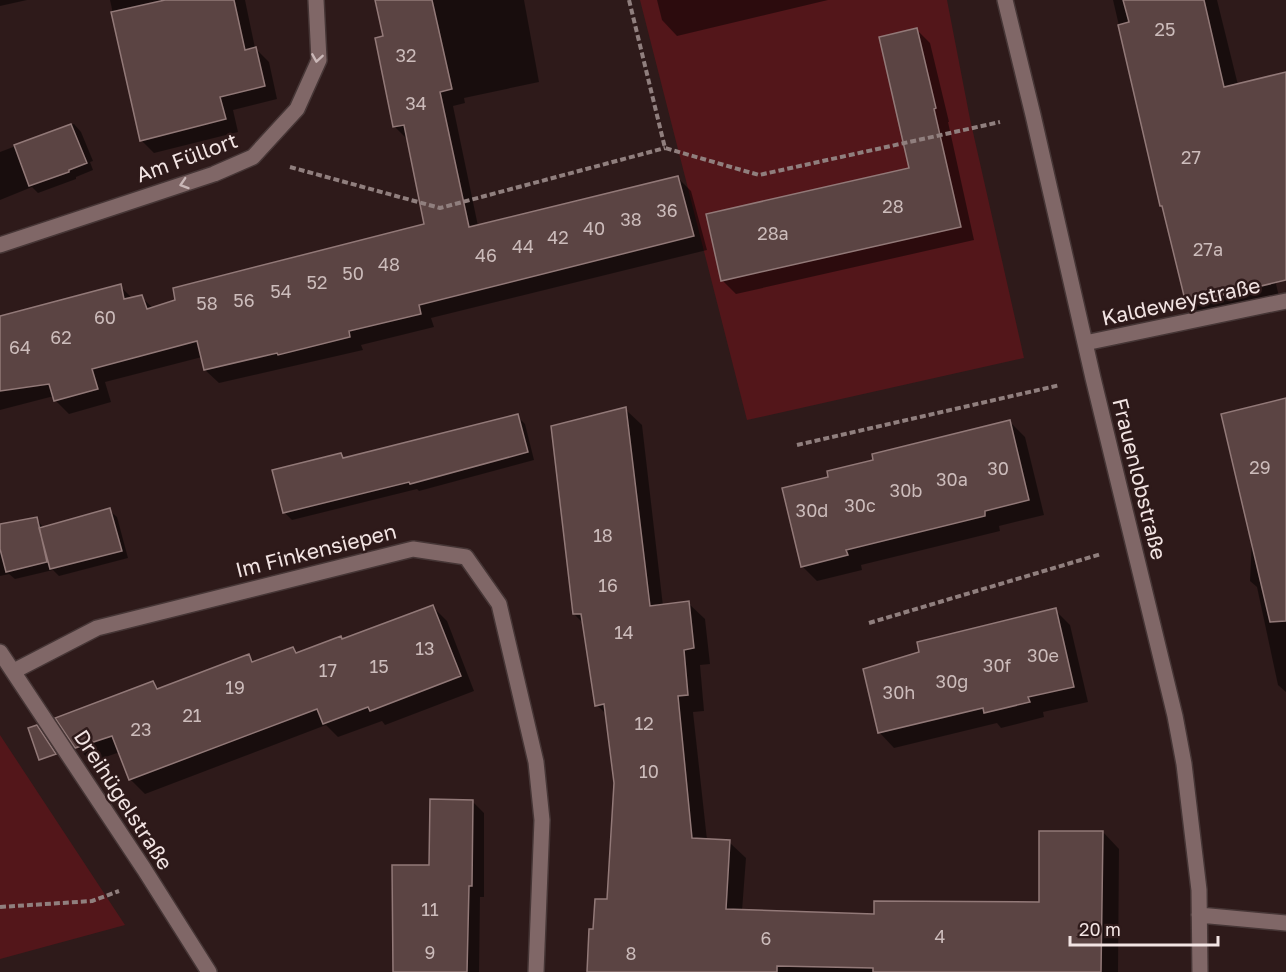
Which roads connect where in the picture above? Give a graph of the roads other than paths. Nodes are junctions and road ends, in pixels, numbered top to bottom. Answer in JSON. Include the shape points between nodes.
{"nodes":[{"id":1,"x":316,"y":0,"type":"edge"},
{"id":2,"x":1005,"y":0,"type":"edge"},
{"id":3,"x":0,"y":245,"type":"edge"},
{"id":4,"x":1286,"y":301,"type":"edge"},
{"id":5,"x":1085,"y":343,"type":"junction"},
{"id":6,"x":0,"y":652,"type":"edge"},
{"id":7,"x":14,"y":671,"type":"junction"},
{"id":8,"x":1199,"y":915,"type":"junction"},
{"id":9,"x":1286,"y":923,"type":"edge"},
{"id":10,"x":209,"y":972,"type":"edge"},
{"id":11,"x":537,"y":972,"type":"edge"},
{"id":12,"x":1200,"y":972,"type":"edge"}],
"edges":[{"from":1,"to":3,"type":"street","name":"Am Füllort","one_way":true,"via":[[319,60],[297,109],[253,157],[214,174]]},
{"from":2,"to":5,"type":"street","name":"Frauenlobstraße"},
{"from":4,"to":5,"type":"street","name":"Kaldeweystraße"},
{"from":5,"to":8,"type":"street","name":"Frauenlobstraße","via":[[1175,716]]},
{"from":6,"to":7,"type":"street","name":"Dreihügelstraße"},
{"from":7,"to":10,"type":"street","name":"Dreihügelstraße"},
{"from":7,"to":11,"type":"street","name":"Im Finkensiepen","via":[[97,628],[412,549],[465,557],[499,604],[536,762],[543,820]]},
{"from":8,"to":9,"type":"street"},
{"from":8,"to":12,"type":"street","name":"Frauenlobstraße"}]}
